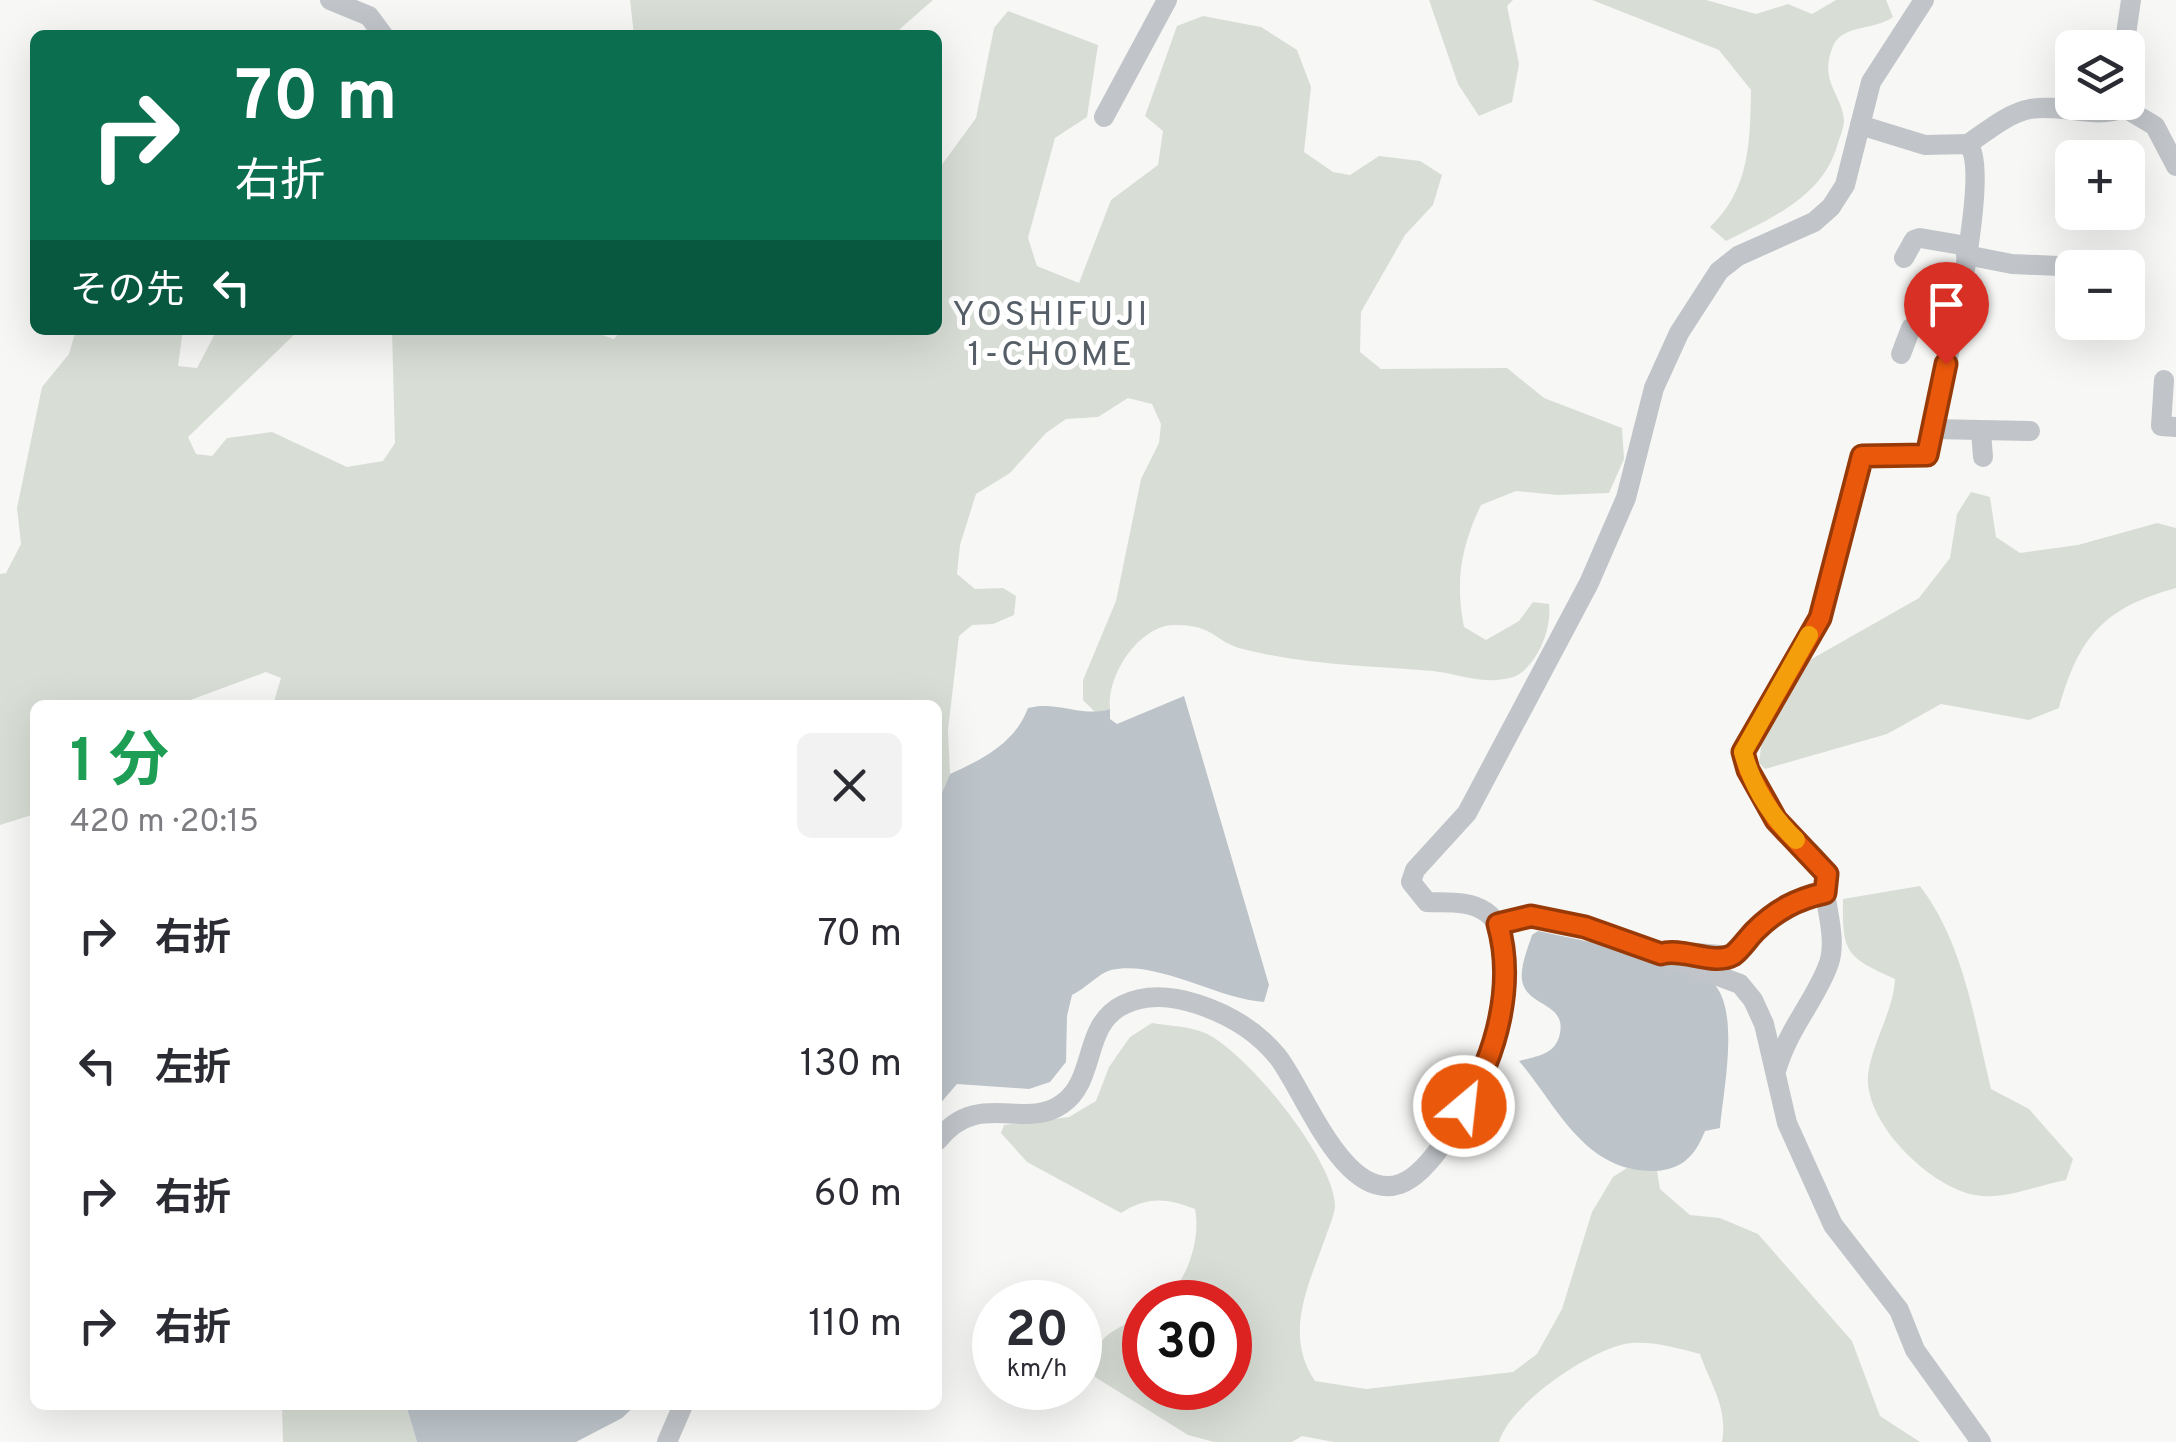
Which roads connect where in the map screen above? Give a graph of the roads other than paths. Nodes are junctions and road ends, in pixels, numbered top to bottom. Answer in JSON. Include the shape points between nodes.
{"nodes":[{"id":1,"x":330,"y":0,"type":"edge"},
{"id":2,"x":1167,"y":0,"type":"edge"},
{"id":3,"x":1924,"y":0,"type":"edge"},
{"id":4,"x":2131,"y":0,"type":"edge"},
{"id":5,"x":379,"y":30,"type":"edge"},
{"id":6,"x":2127,"y":30,"type":"edge"},
{"id":7,"x":2055,"y":110,"type":"edge"},
{"id":8,"x":1104,"y":117,"type":"dead end"},
{"id":9,"x":2145,"y":119,"type":"edge"},
{"id":10,"x":1860,"y":125,"type":"junction"},
{"id":11,"x":1968,"y":144,"type":"junction"},
{"id":12,"x":2176,"y":166,"type":"edge"},
{"id":13,"x":1967,"y":250,"type":"junction"},
{"id":14,"x":1904,"y":258,"type":"dead end"},
{"id":15,"x":2055,"y":266,"type":"edge"},
{"id":16,"x":1953,"y":331,"type":"junction"},
{"id":17,"x":1901,"y":354,"type":"dead end"},
{"id":18,"x":2166,"y":380,"type":"edge"},
{"id":19,"x":2176,"y":427,"type":"edge"},
{"id":20,"x":1932,"y":429,"type":"junction"},
{"id":21,"x":1981,"y":432,"type":"junction"},
{"id":22,"x":2030,"y":432,"type":"dead end"},
{"id":23,"x":1983,"y":457,"type":"dead end"},
{"id":24,"x":1825,"y":893,"type":"junction"},
{"id":25,"x":1498,"y":924,"type":"junction"},
{"id":26,"x":1661,"y":954,"type":"junction"},
{"id":27,"x":1776,"y":1069,"type":"junction"},
{"id":28,"x":942,"y":1136,"type":"edge"},
{"id":29,"x":681,"y":1410,"type":"edge"},
{"id":30,"x":667,"y":1442,"type":"edge"},
{"id":31,"x":1981,"y":1442,"type":"edge"}],
"edges":[{"from":1,"to":5,"type":"street","via":[[369,16]]},
{"from":2,"to":8,"type":"street"},
{"from":3,"to":10,"type":"street","via":[[1871,82]]},
{"from":4,"to":6,"type":"street"},
{"from":7,"to":11,"type":"street","via":[[2031,108]]},
{"from":9,"to":12,"type":"street"},
{"from":10,"to":11,"type":"street","via":[[1925,145]]},
{"from":10,"to":25,"type":"street","via":[[1845,185],[1832,207],[1738,256],[1700,296],[1654,388],[1626,498],[1589,583],[1467,813],[1415,870],[1411,882],[1427,902],[1472,905]]},
{"from":11,"to":13,"type":"street","via":[[1977,168]]},
{"from":13,"to":14,"type":"street","via":[[1920,238]]},
{"from":13,"to":15,"type":"street","via":[[2012,264]]},
{"from":13,"to":16,"type":"street"},
{"from":16,"to":17,"type":"street","via":[[1911,328]]},
{"from":16,"to":20,"type":"street"},
{"from":18,"to":19,"type":"street","via":[[2161,426]]},
{"from":20,"to":21,"type":"street"},
{"from":20,"to":24,"type":"street","via":[[1927,455],[1862,456],[1820,618],[1743,752],[1776,820],[1827,874]]},
{"from":21,"to":22,"type":"street"},
{"from":21,"to":23,"type":"street"},
{"from":24,"to":26,"type":"street","via":[[1777,911],[1732,956]]},
{"from":24,"to":27,"type":"street","via":[[1829,964]]},
{"from":25,"to":26,"type":"street","via":[[1531,916]]},
{"from":25,"to":28,"type":"street","via":[[1502,1006],[1487,1063],[1427,1164],[1402,1183],[1386,1186],[1344,1163],[1279,1058],[1251,1031],[1203,1006],[1165,996],[1134,1000],[1105,1020],[1079,1087],[1052,1110],[995,1110],[956,1122]]},
{"from":26,"to":27,"type":"street","via":[[1740,984],[1764,1024]]},
{"from":27,"to":31,"type":"street","via":[[1787,1123],[1832,1225],[1900,1310],[1915,1350]]},
{"from":29,"to":30,"type":"street"}]}
